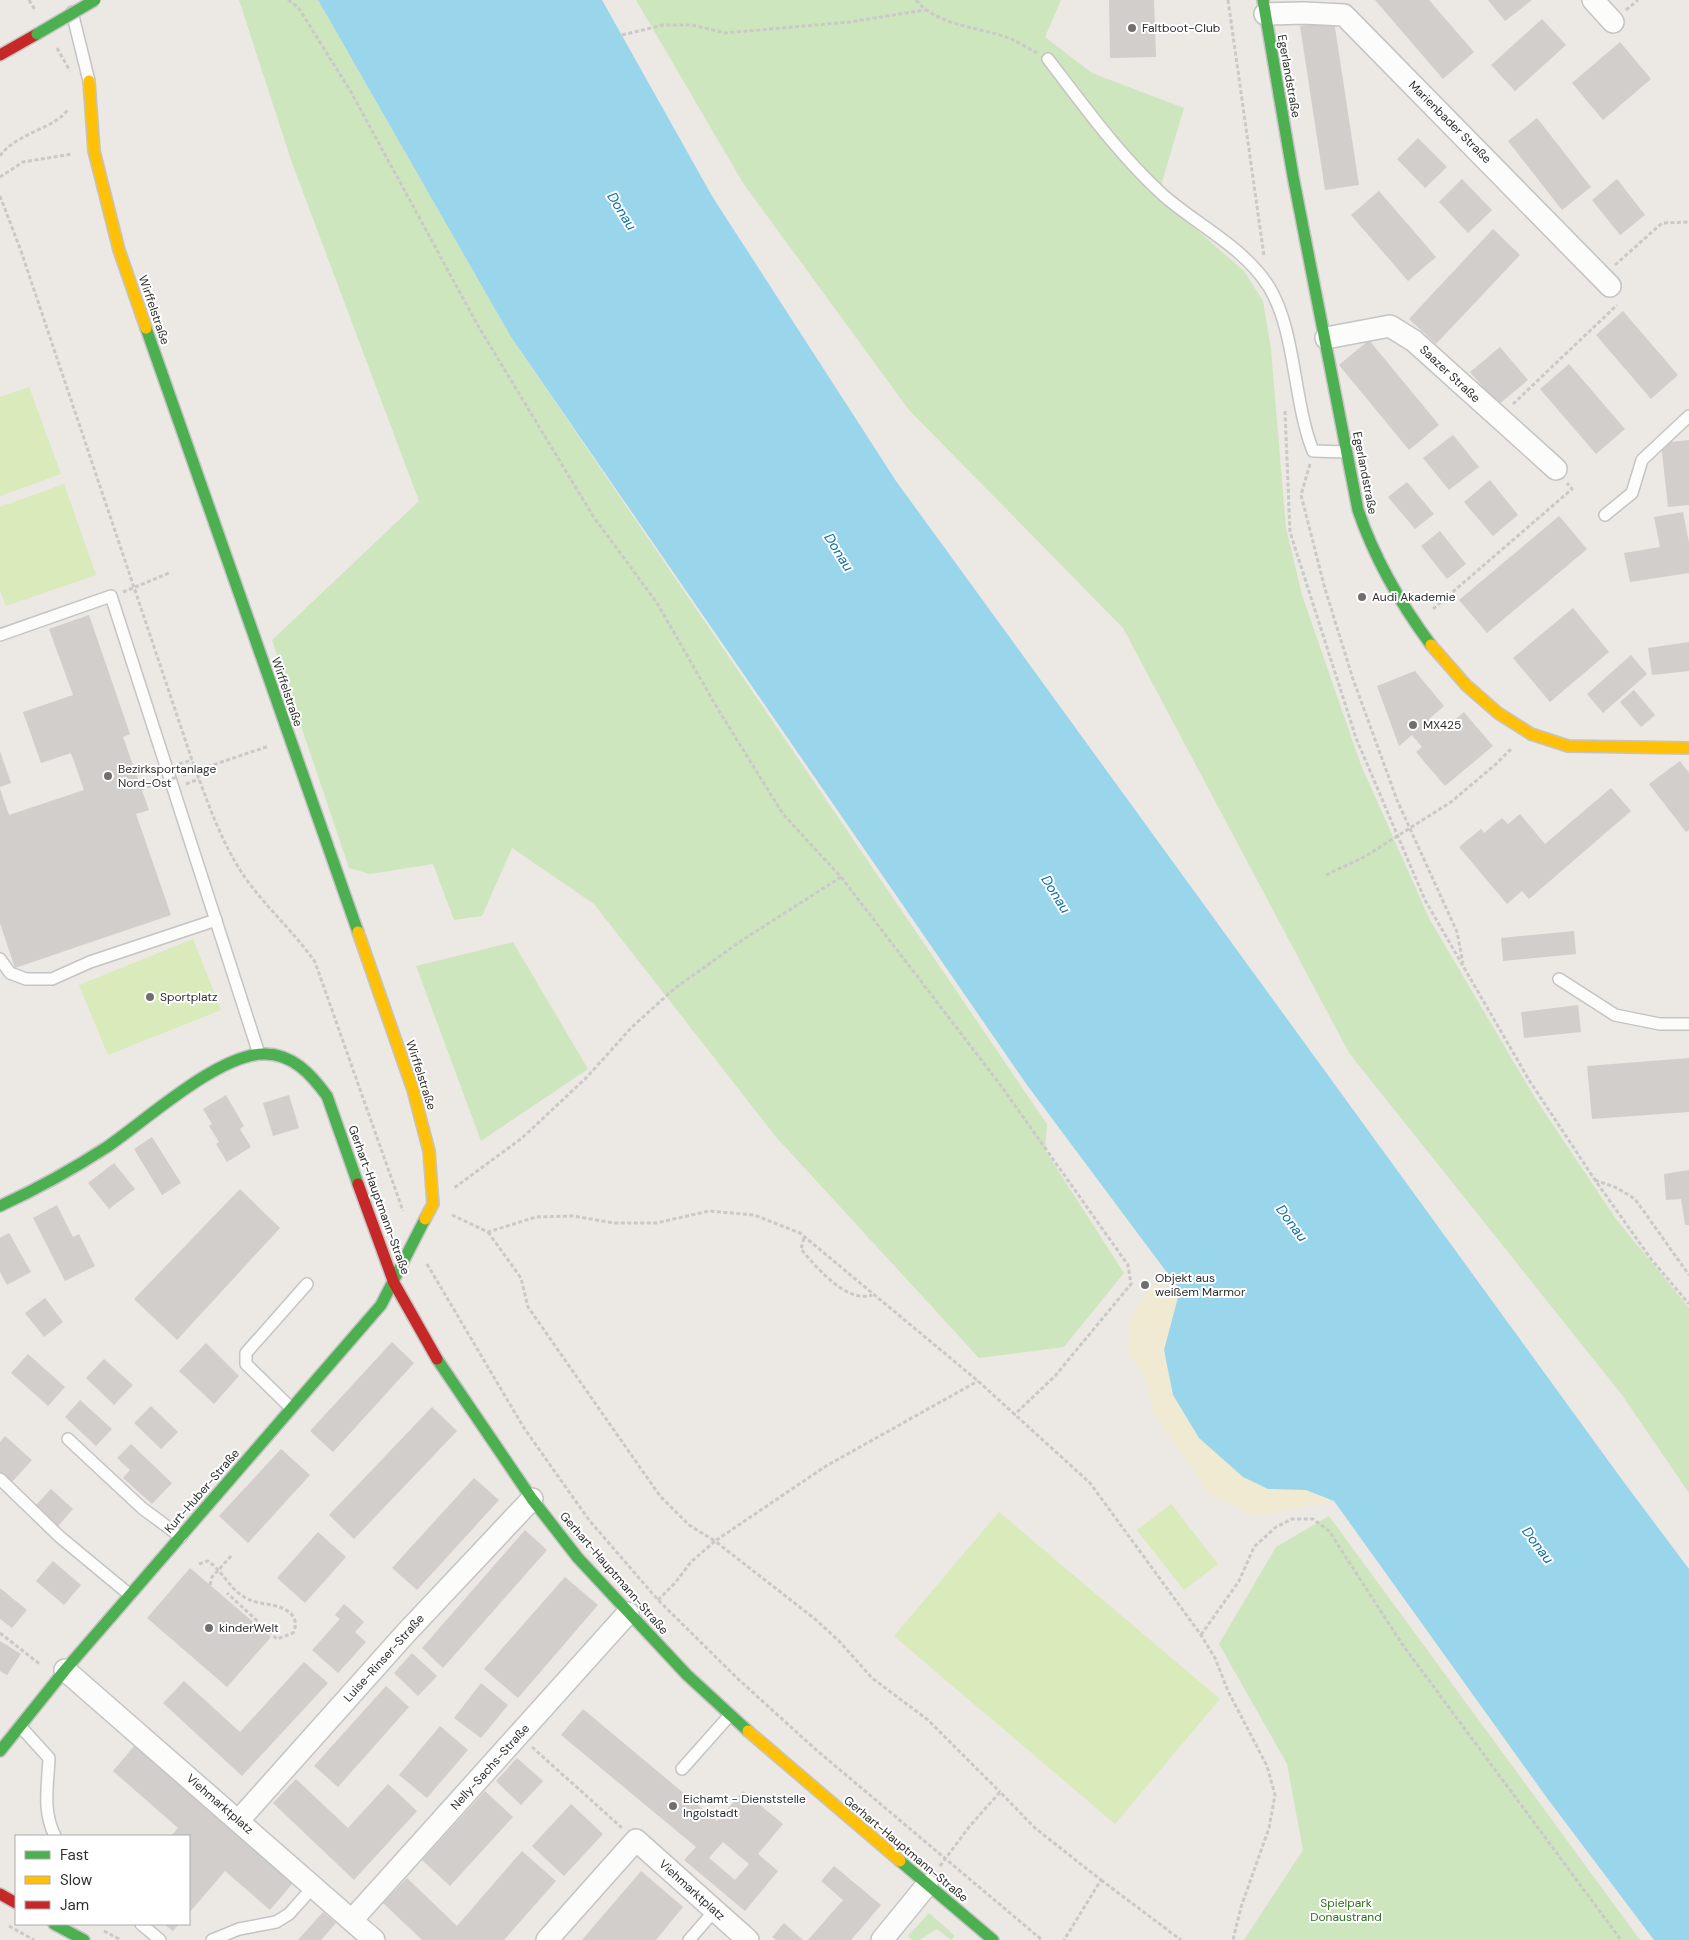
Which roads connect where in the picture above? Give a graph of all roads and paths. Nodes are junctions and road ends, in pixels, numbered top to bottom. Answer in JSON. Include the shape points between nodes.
{"nodes":[{"id":1,"x":29,"y":0,"type":"edge"},
{"id":2,"x":68,"y":0,"type":"edge"},
{"id":3,"x":95,"y":0,"type":"edge"},
{"id":4,"x":288,"y":0,"type":"edge"},
{"id":5,"x":916,"y":0,"type":"edge"},
{"id":6,"x":1228,"y":0,"type":"edge"},
{"id":7,"x":1593,"y":0,"type":"edge"},
{"id":8,"x":1264,"y":7,"type":"edge"},
{"id":9,"x":924,"y":10,"type":"junction"},
{"id":10,"x":39,"y":17,"type":"dead end"},
{"id":11,"x":1613,"y":22,"type":"dead end"},
{"id":12,"x":622,"y":34,"type":"dead end"},
{"id":13,"x":53,"y":42,"type":"dead end"},
{"id":14,"x":0,"y":55,"type":"edge"},
{"id":15,"x":1048,"y":59,"type":"joint"},
{"id":16,"x":72,"y":75,"type":"dead end"},
{"id":17,"x":89,"y":81,"type":"joint"},
{"id":18,"x":69,"y":104,"type":"dead end"},
{"id":19,"x":94,"y":151,"type":"junction"},
{"id":20,"x":0,"y":156,"type":"edge"},
{"id":21,"x":0,"y":177,"type":"edge"},
{"id":22,"x":1689,"y":222,"type":"edge"},
{"id":23,"x":1606,"y":281,"type":"junction"},
{"id":24,"x":1268,"y":287,"type":"junction"},
{"id":25,"x":1326,"y":338,"type":"junction"},
{"id":26,"x":1285,"y":409,"type":"dead end"},
{"id":27,"x":1689,"y":416,"type":"edge"},
{"id":28,"x":1498,"y":418,"type":"junction"},
{"id":29,"x":1314,"y":451,"type":"junction"},
{"id":30,"x":1346,"y":452,"type":"junction"},
{"id":31,"x":1556,"y":469,"type":"joint"},
{"id":32,"x":1605,"y":515,"type":"dead end"},
{"id":33,"x":169,"y":573,"type":"dead end"},
{"id":34,"x":134,"y":588,"type":"dead end"},
{"id":35,"x":1416,"y":624,"type":"junction"},
{"id":36,"x":0,"y":635,"type":"edge"},
{"id":37,"x":1527,"y":730,"type":"junction"},
{"id":38,"x":289,"y":740,"type":"junction"},
{"id":39,"x":1689,"y":748,"type":"edge"},
{"id":40,"x":142,"y":788,"type":"dead end"},
{"id":41,"x":1410,"y":829,"type":"junction"},
{"id":42,"x":1397,"y":837,"type":"junction"},
{"id":43,"x":1326,"y":875,"type":"dead end"},
{"id":44,"x":842,"y":877,"type":"junction"},
{"id":45,"x":216,"y":920,"type":"junction"},
{"id":46,"x":0,"y":959,"type":"edge"},
{"id":47,"x":1463,"y":966,"type":"junction"},
{"id":48,"x":1559,"y":979,"type":"dead end"},
{"id":49,"x":1689,"y":1024,"type":"edge"},
{"id":50,"x":259,"y":1054,"type":"junction"},
{"id":51,"x":1595,"y":1180,"type":"junction"},
{"id":52,"x":433,"y":1204,"type":"junction"},
{"id":53,"x":0,"y":1206,"type":"edge"},
{"id":54,"x":488,"y":1232,"type":"junction"},
{"id":55,"x":804,"y":1238,"type":"junction"},
{"id":56,"x":1689,"y":1275,"type":"edge"},
{"id":57,"x":394,"y":1283,"type":"junction"},
{"id":58,"x":307,"y":1284,"type":"dead end"},
{"id":59,"x":872,"y":1295,"type":"junction"},
{"id":60,"x":1689,"y":1304,"type":"edge"},
{"id":61,"x":978,"y":1381,"type":"junction"},
{"id":62,"x":291,"y":1408,"type":"junction"},
{"id":63,"x":1014,"y":1415,"type":"junction"},
{"id":64,"x":68,"y":1439,"type":"dead end"},
{"id":65,"x":0,"y":1479,"type":"edge"},
{"id":66,"x":532,"y":1499,"type":"junction"},
{"id":67,"x":180,"y":1537,"type":"junction"},
{"id":68,"x":715,"y":1541,"type":"junction"},
{"id":69,"x":232,"y":1555,"type":"dead end"},
{"id":70,"x":199,"y":1564,"type":"dead end"},
{"id":71,"x":218,"y":1569,"type":"junction"},
{"id":72,"x":210,"y":1586,"type":"dead end"},
{"id":73,"x":227,"y":1594,"type":"dead end"},
{"id":74,"x":130,"y":1595,"type":"junction"},
{"id":75,"x":658,"y":1600,"type":"dead end"},
{"id":76,"x":628,"y":1613,"type":"junction"},
{"id":77,"x":0,"y":1633,"type":"edge"},
{"id":78,"x":1201,"y":1635,"type":"junction"},
{"id":79,"x":65,"y":1670,"type":"junction"},
{"id":80,"x":730,"y":1714,"type":"junction"},
{"id":81,"x":20,"y":1726,"type":"junction"},
{"id":82,"x":519,"y":1734,"type":"junction"},
{"id":83,"x":0,"y":1751,"type":"edge"},
{"id":84,"x":682,"y":1769,"type":"dead end"},
{"id":85,"x":1000,"y":1792,"type":"junction"},
{"id":86,"x":239,"y":1820,"type":"junction"},
{"id":87,"x":55,"y":1835,"type":"edge"},
{"id":88,"x":636,"y":1840,"type":"junction"},
{"id":89,"x":1101,"y":1880,"type":"junction"},
{"id":90,"x":927,"y":1885,"type":"junction"},
{"id":91,"x":314,"y":1886,"type":"junction"},
{"id":92,"x":0,"y":1894,"type":"edge"},
{"id":93,"x":15,"y":1902,"type":"edge"},
{"id":94,"x":715,"y":1910,"type":"junction"},
{"id":95,"x":352,"y":1920,"type":"junction"},
{"id":96,"x":7,"y":1924,"type":"dead end"},
{"id":97,"x":56,"y":1925,"type":"edge"},
{"id":98,"x":142,"y":1925,"type":"edge"},
{"id":99,"x":34,"y":1940,"type":"edge"},
{"id":100,"x":84,"y":1940,"type":"edge"},
{"id":101,"x":160,"y":1940,"type":"edge"},
{"id":102,"x":212,"y":1940,"type":"edge"},
{"id":103,"x":374,"y":1940,"type":"edge"},
{"id":104,"x":547,"y":1940,"type":"edge"},
{"id":105,"x":689,"y":1940,"type":"edge"},
{"id":106,"x":748,"y":1940,"type":"edge"},
{"id":107,"x":882,"y":1940,"type":"edge"},
{"id":108,"x":993,"y":1940,"type":"edge"},
{"id":109,"x":1064,"y":1940,"type":"edge"},
{"id":110,"x":1181,"y":1940,"type":"edge"},
{"id":111,"x":1233,"y":1940,"type":"edge"},
{"id":112,"x":1621,"y":1940,"type":"edge"}],
"edges":[{"from":1,"to":10,"type":"path"},
{"from":2,"to":17,"type":"lane"},
{"from":3,"to":14,"type":"main road","bridge":true},
{"from":4,"to":44,"type":"path","via":[[298,7],[351,92],[478,324],[593,516],[657,603],[783,814]]},
{"from":5,"to":9,"type":"path"},
{"from":6,"to":24,"type":"path"},
{"from":7,"to":11,"type":"street"},
{"from":8,"to":23,"type":"street","name":"Marienbader Straße","via":[[1344,15]]},
{"from":8,"to":25,"type":"main road","name":"Egerlandstraße","via":[[1293,176]]},
{"from":9,"to":12,"type":"path","via":[[849,22],[725,33],[692,25],[663,25]]},
{"from":9,"to":15,"type":"path","via":[[937,17],[1010,38]]},
{"from":13,"to":16,"type":"path"},
{"from":15,"to":24,"type":"lane","via":[[1102,131],[1163,195],[1247,260]]},
{"from":17,"to":19,"type":"main road"},
{"from":18,"to":20,"type":"path","via":[[60,118],[7,146]]},
{"from":19,"to":21,"type":"path","via":[[22,162]]},
{"from":19,"to":38,"type":"main road","name":"Wirffelstraße","via":[[119,250]]},
{"from":22,"to":23,"type":"path","via":[[1662,224]]},
{"from":23,"to":28,"type":"path","via":[[1621,301]]},
{"from":24,"to":29,"type":"lane","via":[[1282,318],[1304,429]]},
{"from":25,"to":28,"type":"street","name":"Saazer Straße","via":[[1390,326],[1414,341]]},
{"from":25,"to":30,"type":"main road","name":"Egerlandstraße"},
{"from":26,"to":42,"type":"path","via":[[1290,532],[1356,738]]},
{"from":27,"to":32,"type":"lane","via":[[1642,460],[1632,493]]},
{"from":28,"to":31,"type":"street","name":"Saazer Straße"},
{"from":29,"to":30,"type":"lane"},
{"from":29,"to":41,"type":"path","via":[[1301,495],[1322,579],[1353,679]]},
{"from":30,"to":35,"type":"main road","name":"Egerlandstraße","via":[[1364,535],[1388,585]]},
{"from":31,"to":35,"type":"path","via":[[1572,489]]},
{"from":33,"to":34,"type":"path"},
{"from":35,"to":37,"type":"main road","name":"Egerlandstraße","via":[[1473,691],[1504,718]]},
{"from":36,"to":45,"type":"lane","via":[[111,596]]},
{"from":37,"to":39,"type":"main road","name":"Egerlandstraße","via":[[1563,744],[1655,750]]},
{"from":37,"to":41,"type":"path","via":[[1496,764],[1451,802]]},
{"from":38,"to":40,"type":"path","bridge":true},
{"from":38,"to":52,"type":"main road","name":"Wirffelstraße","via":[[413,1090],[429,1151]]},
{"from":41,"to":42,"type":"path"},
{"from":41,"to":47,"type":"path","via":[[1457,932]]},
{"from":42,"to":43,"type":"path"},
{"from":42,"to":47,"type":"path","via":[[1425,900]]},
{"from":44,"to":52,"type":"path","via":[[744,939],[675,988],[632,1027],[587,1078],[522,1138]]},
{"from":44,"to":63,"type":"path","via":[[999,1083],[1128,1265],[1131,1284],[1055,1376]]},
{"from":45,"to":46,"type":"lane","via":[[90,962],[52,979],[26,980],[10,973]]},
{"from":45,"to":50,"type":"lane"},
{"from":47,"to":51,"type":"path","via":[[1529,1080]]},
{"from":48,"to":49,"type":"lane","via":[[1614,1015],[1660,1024]]},
{"from":50,"to":53,"type":"main road","via":[[222,1067],[108,1146],[56,1178]]},
{"from":50,"to":57,"type":"main road","name":"Gerhart-Hauptmann-Straße","via":[[279,1054],[299,1064],[314,1077],[327,1096]]},
{"from":51,"to":56,"type":"path","via":[[1635,1199]]},
{"from":51,"to":60,"type":"path","via":[[1651,1259]]},
{"from":52,"to":54,"type":"path"},
{"from":52,"to":57,"type":"main road","name":"Kurt-Huber-Straße"},
{"from":54,"to":55,"type":"path","via":[[536,1218],[574,1216],[614,1223],[656,1223],[708,1211],[754,1215],[800,1233]]},
{"from":54,"to":68,"type":"path","via":[[521,1278],[528,1307],[660,1496],[689,1525]]},
{"from":55,"to":59,"type":"path"},
{"from":55,"to":59,"type":"path","via":[[801,1248],[822,1273],[855,1295],[864,1298]]},
{"from":57,"to":62,"type":"main road","name":"Kurt-Huber-Straße","via":[[381,1305]]},
{"from":57,"to":66,"type":"main road","name":"Gerhart-Hauptmann-Straße","via":[[440,1364]]},
{"from":58,"to":62,"type":"lane","via":[[246,1353],[246,1364]]},
{"from":59,"to":61,"type":"path"},
{"from":61,"to":63,"type":"path"},
{"from":61,"to":68,"type":"path","via":[[826,1466]]},
{"from":62,"to":67,"type":"main road","name":"Kurt-Huber-Straße"},
{"from":63,"to":78,"type":"path","via":[[1090,1483]]},
{"from":64,"to":67,"type":"lane","via":[[142,1508]]},
{"from":65,"to":74,"type":"lane","via":[[60,1537]]},
{"from":66,"to":76,"type":"main road","name":"Gerhart-Hauptmann-Straße","via":[[578,1558]]},
{"from":66,"to":86,"type":"street","name":"Luise-Rinser-Straße"},
{"from":67,"to":74,"type":"main road","name":"Kurt-Huber-Straße"},
{"from":68,"to":75,"type":"path","via":[[691,1562]]},
{"from":68,"to":85,"type":"path","via":[[815,1619],[872,1678],[928,1720]]},
{"from":69,"to":71,"type":"path"},
{"from":70,"to":71,"type":"path","via":[[208,1561]]},
{"from":71,"to":72,"type":"path"},
{"from":71,"to":73,"type":"path","via":[[231,1588],[247,1599],[292,1614],[296,1624],[293,1634],[277,1639]]},
{"from":74,"to":79,"type":"main road","name":"Kurt-Huber-Straße"},
{"from":76,"to":80,"type":"main road","name":"Gerhart-Hauptmann-Straße","via":[[687,1675]]},
{"from":76,"to":82,"type":"street","name":"Nelly-Sachs-Straße"},
{"from":77,"to":79,"type":"path","via":[[43,1667]]},
{"from":78,"to":111,"type":"path","via":[[1267,1766],[1276,1795],[1269,1828],[1240,1907]]},
{"from":78,"to":112,"type":"path","via":[[1239,1581],[1254,1547],[1276,1527],[1292,1519],[1313,1519],[1328,1531],[1402,1644]]},
{"from":79,"to":81,"type":"main road","name":"Kurt-Huber-Straße"},
{"from":79,"to":86,"type":"street","name":"Viehmarktplatz"},
{"from":80,"to":84,"type":"lane"},
{"from":80,"to":90,"type":"main road","name":"Gerhart-Hauptmann-Straße"},
{"from":81,"to":83,"type":"main road","name":"Kurt-Huber-Straße"},
{"from":81,"to":87,"type":"lane","via":[[49,1758],[46,1806],[49,1824]]},
{"from":82,"to":88,"type":"path"},
{"from":82,"to":95,"type":"street","name":"Nelly-Sachs-Straße"},
{"from":85,"to":89,"type":"path","via":[[1035,1828]]},
{"from":85,"to":90,"type":"path"},
{"from":86,"to":91,"type":"street","name":"Viehmarktplatz"},
{"from":88,"to":94,"type":"street","name":"Viehmarktplatz"},
{"from":88,"to":104,"type":"street"},
{"from":89,"to":109,"type":"path"},
{"from":89,"to":110,"type":"path"},
{"from":90,"to":107,"type":"street"},
{"from":90,"to":108,"type":"main road","name":"Gerhart-Hauptmann-Straße","via":[[975,1930]]},
{"from":91,"to":95,"type":"street","name":"Viehmarktplatz"},
{"from":91,"to":102,"type":"lane","via":[[289,1914],[276,1922],[239,1929]]},
{"from":92,"to":93,"type":"main road"},
{"from":94,"to":105,"type":"lane"},
{"from":94,"to":106,"type":"street","name":"Viehmarktplatz"},
{"from":95,"to":103,"type":"street","name":"Viehmarktplatz"},
{"from":96,"to":99,"type":"path"},
{"from":97,"to":100,"type":"main road"},
{"from":98,"to":101,"type":"lane"}]}
